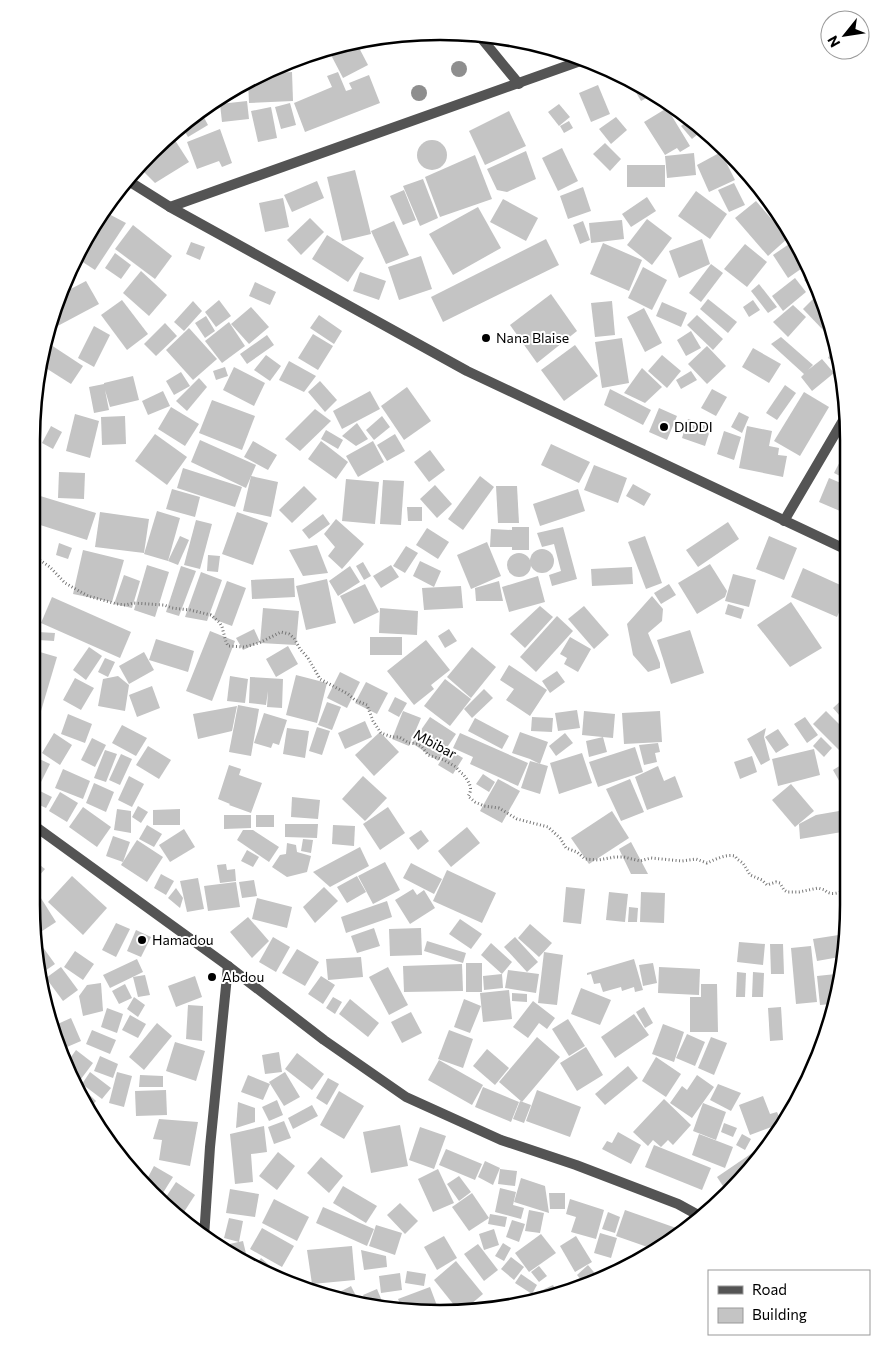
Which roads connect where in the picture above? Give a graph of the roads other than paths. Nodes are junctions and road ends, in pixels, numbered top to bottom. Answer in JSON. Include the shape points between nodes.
{"nodes":[{"id":1,"x":485,"y":42,"type":"edge"},
{"id":2,"x":576,"y":64,"type":"edge"},
{"id":3,"x":519,"y":84,"type":"junction"},
{"id":4,"x":133,"y":184,"type":"edge"},
{"id":5,"x":170,"y":207,"type":"junction"},
{"id":6,"x":839,"y":427,"type":"edge"},
{"id":7,"x":784,"y":521,"type":"junction"},
{"id":8,"x":840,"y":547,"type":"edge"},
{"id":9,"x":40,"y":830,"type":"edge"},
{"id":10,"x":228,"y":966,"type":"junction"},
{"id":11,"x":695,"y":1213,"type":"edge"},
{"id":12,"x":205,"y":1228,"type":"edge"}],
"edges":[{"from":1,"to":3,"type":"street"},
{"from":2,"to":3,"type":"street"},
{"from":3,"to":5,"type":"street"},
{"from":4,"to":5,"type":"street"},
{"from":5,"to":7,"type":"street","via":[[467,371]]},
{"from":6,"to":7,"type":"street"},
{"from":7,"to":8,"type":"street"},
{"from":9,"to":10,"type":"street"},
{"from":10,"to":11,"type":"street","via":[[324,1040],[406,1097],[501,1140],[576,1165]]},
{"from":10,"to":12,"type":"street"}]}
